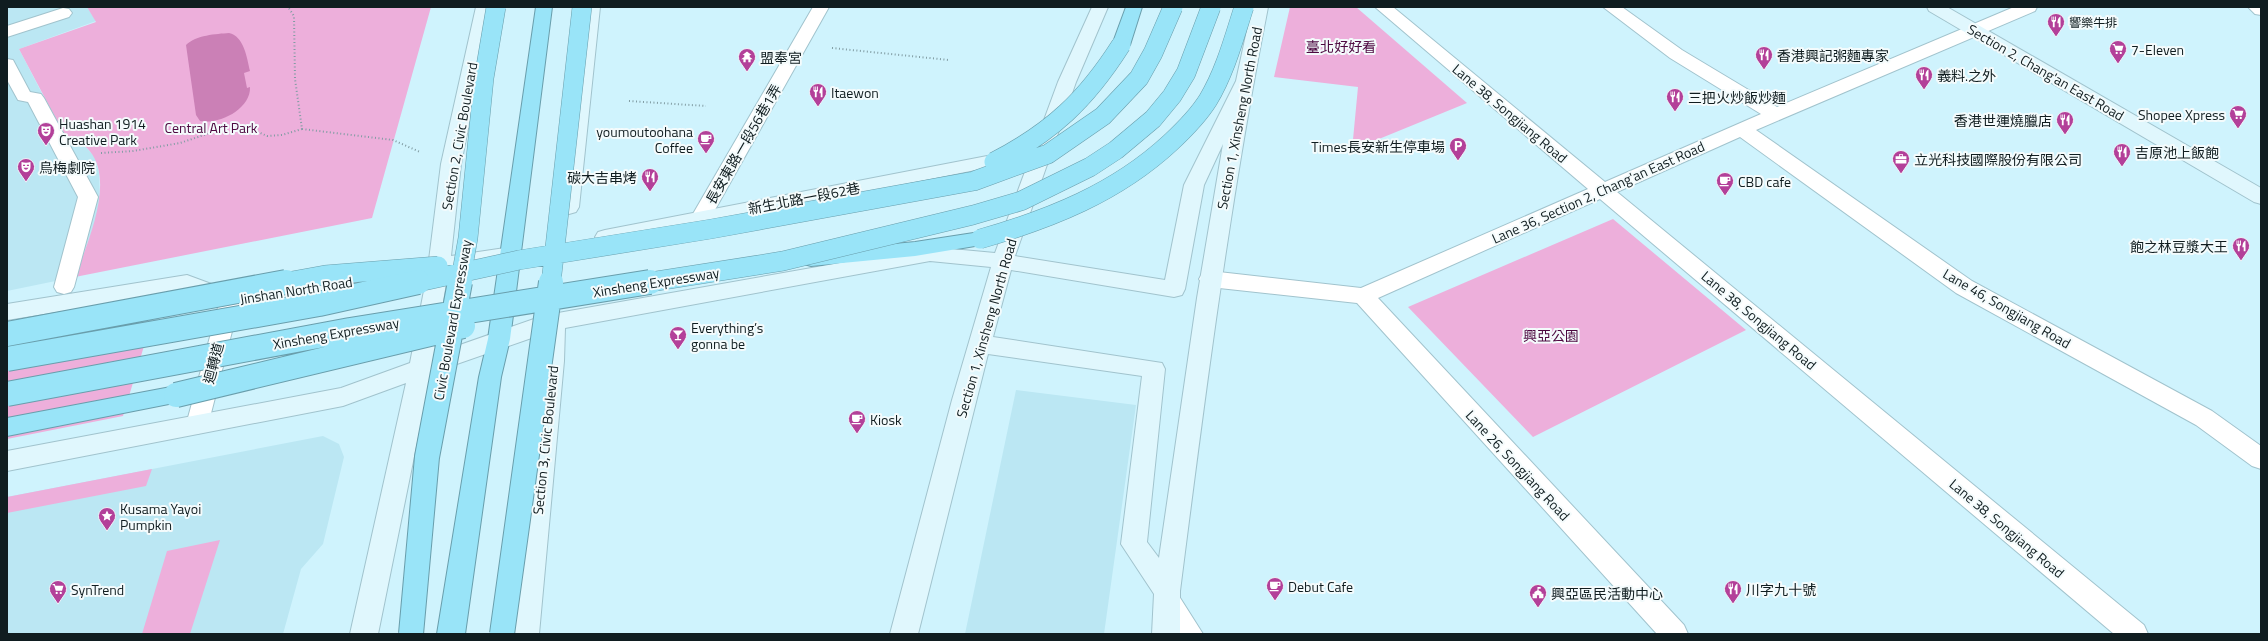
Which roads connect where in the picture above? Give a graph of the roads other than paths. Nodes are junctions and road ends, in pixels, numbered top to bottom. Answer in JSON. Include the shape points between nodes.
{"nodes":[{"id":1,"x":484,"y":7,"type":"edge"},
{"id":2,"x":496,"y":7,"type":"edge"},
{"id":3,"x":544,"y":7,"type":"edge"},
{"id":4,"x":582,"y":7,"type":"edge"},
{"id":5,"x":592,"y":7,"type":"edge"},
{"id":6,"x":821,"y":7,"type":"edge"},
{"id":7,"x":1100,"y":7,"type":"edge"},
{"id":8,"x":1134,"y":7,"type":"edge"},
{"id":9,"x":1172,"y":7,"type":"edge"},
{"id":10,"x":1212,"y":7,"type":"edge"},
{"id":11,"x":1244,"y":7,"type":"edge"},
{"id":12,"x":1260,"y":7,"type":"edge"},
{"id":13,"x":1383,"y":7,"type":"edge"},
{"id":14,"x":1611,"y":7,"type":"edge"},
{"id":15,"x":1935,"y":7,"type":"edge"},
{"id":16,"x":2030,"y":7,"type":"edge"},
{"id":17,"x":2256,"y":7,"type":"edge"},
{"id":18,"x":2261,"y":10,"type":"edge"},
{"id":19,"x":63,"y":13,"type":"dead end"},
{"id":20,"x":1975,"y":30,"type":"junction"},
{"id":21,"x":7,"y":32,"type":"edge"},
{"id":22,"x":7,"y":64,"type":"edge"},
{"id":23,"x":1244,"y":82,"type":"junction"},
{"id":24,"x":1776,"y":115,"type":"junction"},
{"id":25,"x":1742,"y":129,"type":"junction"},
{"id":26,"x":1044,"y":151,"type":"junction"},
{"id":27,"x":1602,"y":190,"type":"junction"},
{"id":28,"x":921,"y":192,"type":"junction"},
{"id":29,"x":2261,"y":197,"type":"edge"},
{"id":30,"x":700,"y":219,"type":"junction"},
{"id":31,"x":564,"y":245,"type":"junction"},
{"id":32,"x":515,"y":257,"type":"junction"},
{"id":33,"x":783,"y":261,"type":"junction"},
{"id":34,"x":1003,"y":261,"type":"junction"},
{"id":35,"x":439,"y":265,"type":"junction"},
{"id":36,"x":1210,"y":279,"type":"junction"},
{"id":37,"x":64,"y":287,"type":"dead end"},
{"id":38,"x":623,"y":287,"type":"junction"},
{"id":39,"x":1363,"y":296,"type":"junction"},
{"id":40,"x":230,"y":300,"type":"junction"},
{"id":41,"x":7,"y":312,"type":"edge"},
{"id":42,"x":554,"y":322,"type":"junction"},
{"id":43,"x":7,"y":334,"type":"edge"},
{"id":44,"x":499,"y":339,"type":"junction"},
{"id":45,"x":980,"y":344,"type":"junction"},
{"id":46,"x":7,"y":360,"type":"edge"},
{"id":47,"x":420,"y":368,"type":"junction"},
{"id":48,"x":7,"y":394,"type":"edge"},
{"id":49,"x":197,"y":426,"type":"junction"},
{"id":50,"x":7,"y":427,"type":"edge"},
{"id":51,"x":2261,"y":459,"type":"edge"},
{"id":52,"x":7,"y":461,"type":"edge"},
{"id":53,"x":1168,"y":596,"type":"junction"},
{"id":54,"x":364,"y":634,"type":"edge"},
{"id":55,"x":411,"y":634,"type":"edge"},
{"id":56,"x":451,"y":634,"type":"edge"},
{"id":57,"x":502,"y":634,"type":"edge"},
{"id":58,"x":524,"y":634,"type":"edge"},
{"id":59,"x":904,"y":634,"type":"edge"},
{"id":60,"x":1166,"y":634,"type":"edge"},
{"id":61,"x":1189,"y":634,"type":"edge"},
{"id":62,"x":1674,"y":634,"type":"edge"},
{"id":63,"x":2134,"y":634,"type":"edge"}],
"edges":[{"from":1,"to":35,"type":"street","name":"Section 2, Civic Boulevard","via":[[451,164]]},
{"from":2,"to":55,"type":"highway","name":"Civic Boulevard Expressway","bridge":true,"via":[[484,78],[468,238],[427,457]]},
{"from":3,"to":32,"type":"highway"},
{"from":4,"to":57,"type":"highway","bridge":true,"via":[[553,270]]},
{"from":5,"to":31,"type":"street"},
{"from":6,"to":30,"type":"lane","name":"長安東路一段56巷1弄"},
{"from":7,"to":26,"type":"street","name":"Section 1, Xinsheng North Road","via":[[1067,82]]},
{"from":8,"to":28,"type":"highway","bridge":true,"via":[[1121,45],[1106,69],[1082,100],[1061,121],[1011,154]]},
{"from":9,"to":28,"type":"highway","bridge":true,"via":[[1153,53],[1139,78],[1104,116],[1048,154],[974,181]]},
{"from":10,"to":33,"type":"highway","name":"Xinsheng Expressway","bridge":true,"via":[[1186,73],[1172,96],[1153,119],[1116,150],[1090,167],[1021,201]]},
{"from":11,"to":33,"type":"highway","bridge":true,"via":[[1212,93],[1196,117],[1154,159],[1100,195],[1029,226],[980,239],[849,256]]},
{"from":12,"to":23,"type":"street","name":"Section 1, Xinsheng North Road"},
{"from":13,"to":27,"type":"street","name":"Lane 38, Songjiang Road"},
{"from":14,"to":24,"type":"street","via":[[1676,54]]},
{"from":15,"to":20,"type":"street","name":"Section 2, Chang'an East Road"},
{"from":16,"to":20,"type":"street","name":"Lane 36, Section 2, Chang'an East Road"},
{"from":17,"to":18,"type":"street"},
{"from":19,"to":21,"type":"street"},
{"from":20,"to":24,"type":"street","name":"Lane 36, Section 2, Chang'an East Road"},
{"from":20,"to":29,"type":"street","name":"Section 2, Chang'an East Road"},
{"from":22,"to":37,"type":"lane","via":[[24,96],[35,98],[88,197]]},
{"from":23,"to":34,"type":"street","via":[[1194,185],[1174,289]]},
{"from":23,"to":36,"type":"street","name":"Section 1, Xinsheng North Road"},
{"from":24,"to":25,"type":"street","name":"Lane 36, Section 2, Chang'an East Road"},
{"from":25,"to":27,"type":"street","name":"Lane 36, Section 2, Chang'an East Road"},
{"from":25,"to":51,"type":"street","name":"Lane 46, Songjiang Road","via":[[1964,287],[2204,418]]},
{"from":26,"to":30,"type":"street","name":"新生北路一段62巷"},
{"from":26,"to":34,"type":"street","name":"Section 1, Xinsheng North Road"},
{"from":27,"to":39,"type":"street","name":"Lane 36, Section 2, Chang'an East Road"},
{"from":27,"to":63,"type":"street","name":"Lane 38, Songjiang Road"},
{"from":28,"to":32,"type":"highway","bridge":true},
{"from":30,"to":31,"type":"street","name":"新生北路一段62巷"},
{"from":31,"to":32,"type":"street","name":"Jinshan North Road"},
{"from":31,"to":42,"type":"street","name":"Section 3, Civic Boulevard"},
{"from":32,"to":35,"type":"street","name":"Jinshan North Road"},
{"from":32,"to":43,"type":"highway","bridge":true,"via":[[325,276]]},
{"from":32,"to":44,"type":"highway"},
{"from":32,"to":46,"type":"highway","bridge":true,"via":[[319,304]]},
{"from":33,"to":38,"type":"highway","name":"Xinsheng Expressway","bridge":true},
{"from":34,"to":42,"type":"street","via":[[930,254]]},
{"from":34,"to":45,"type":"street","name":"Section 1, Xinsheng North Road"},
{"from":35,"to":40,"type":"street","name":"Jinshan North Road"},
{"from":35,"to":47,"type":"street"},
{"from":36,"to":39,"type":"street"},
{"from":36,"to":53,"type":"street","name":"Section 1, Xinsheng North Road"},
{"from":38,"to":48,"type":"highway","name":"Xinsheng Expressway","bridge":true,"via":[[350,330]]},
{"from":38,"to":50,"type":"highway","bridge":true,"via":[[176,395]]},
{"from":39,"to":62,"type":"street","name":"Lane 26, Songjiang Road"},
{"from":40,"to":41,"type":"street","name":"Jinshan North Road","via":[[188,283]]},
{"from":40,"to":49,"type":"lane","name":"迴轉道"},
{"from":42,"to":44,"type":"street"},
{"from":42,"to":58,"type":"street","name":"Section 3, Civic Boulevard","via":[[554,361]]},
{"from":44,"to":47,"type":"street"},
{"from":44,"to":56,"type":"highway","via":[[490,377]]},
{"from":45,"to":53,"type":"street","via":[[1154,369],[1134,544]]},
{"from":45,"to":59,"type":"street","name":"Section 1, Xinsheng North Road"},
{"from":47,"to":49,"type":"street","via":[[343,397]]},
{"from":47,"to":54,"type":"street"},
{"from":49,"to":52,"type":"street"},
{"from":53,"to":60,"type":"street","name":"Section 1, Xinsheng North Road"},
{"from":53,"to":61,"type":"street"}]}
